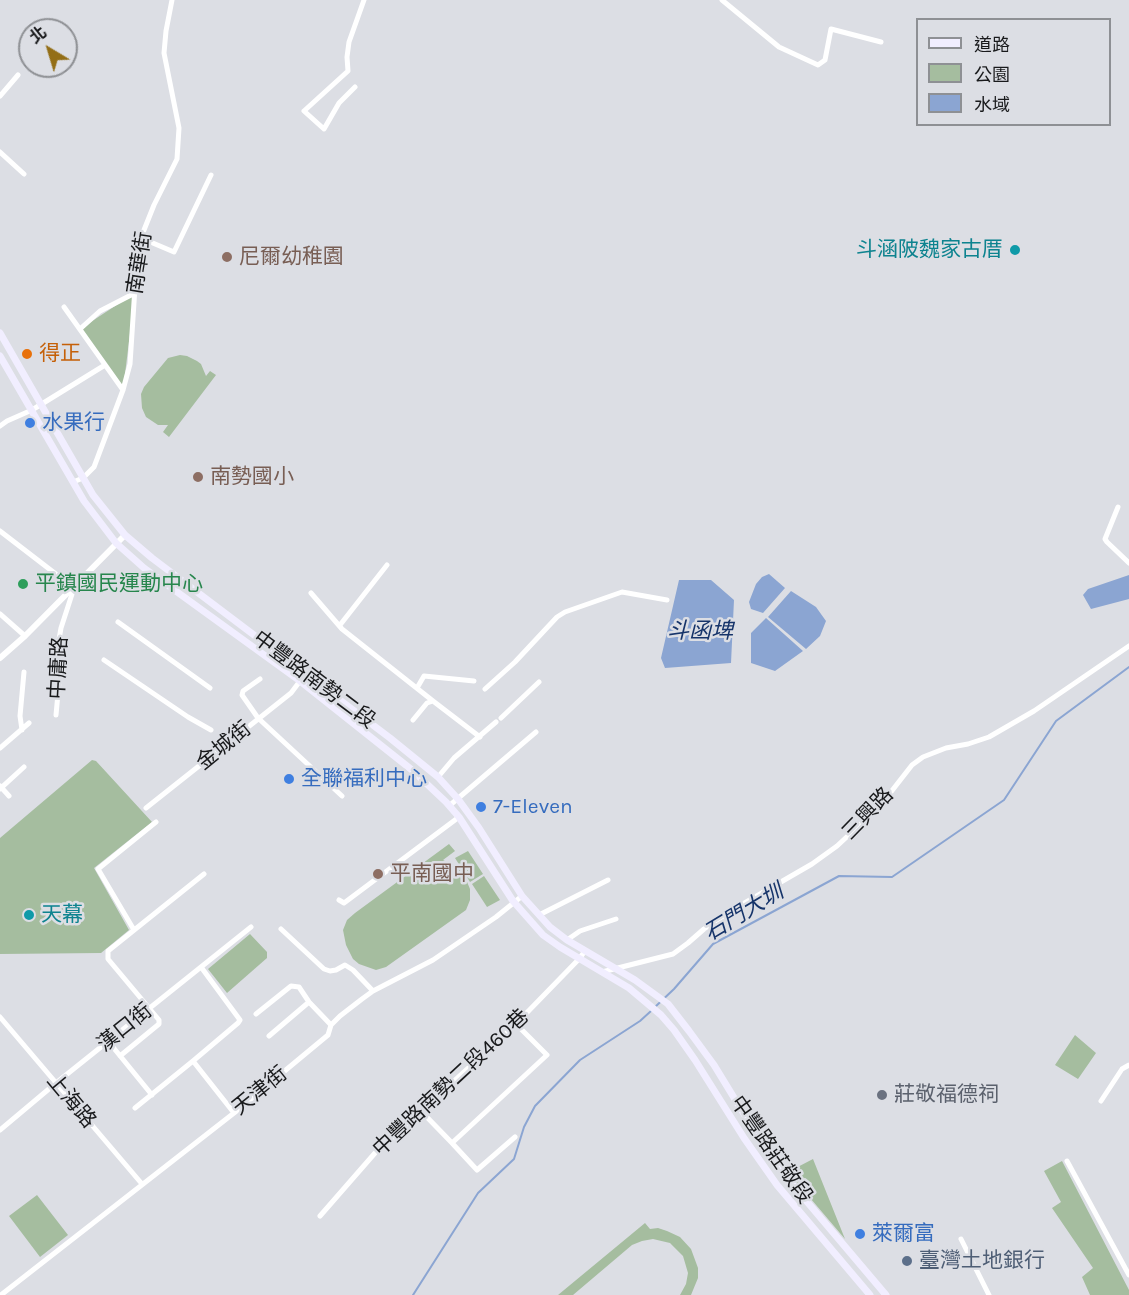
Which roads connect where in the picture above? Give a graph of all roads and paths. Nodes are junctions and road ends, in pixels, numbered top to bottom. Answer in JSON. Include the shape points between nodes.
{"nodes":[{"id":1,"x":172,"y":0,"type":"edge"},
{"id":2,"x":364,"y":0,"type":"edge"},
{"id":3,"x":722,"y":0,"type":"edge"},
{"id":4,"x":881,"y":42,"type":"dead end"},
{"id":5,"x":18,"y":75,"type":"dead end"},
{"id":6,"x":355,"y":87,"type":"dead end"},
{"id":7,"x":0,"y":96,"type":"edge"},
{"id":8,"x":0,"y":152,"type":"edge"},
{"id":9,"x":24,"y":174,"type":"dead end"},
{"id":10,"x":211,"y":175,"type":"dead end"},
{"id":11,"x":141,"y":238,"type":"junction"},
{"id":12,"x":135,"y":293,"type":"junction"},
{"id":13,"x":64,"y":307,"type":"dead end"},
{"id":14,"x":80,"y":329,"type":"junction"},
{"id":15,"x":0,"y":333,"type":"edge"},
{"id":16,"x":0,"y":356,"type":"edge"},
{"id":17,"x":105,"y":365,"type":"junction"},
{"id":18,"x":123,"y":390,"type":"junction"},
{"id":19,"x":40,"y":405,"type":"junction"},
{"id":20,"x":32,"y":410,"type":"junction"},
{"id":21,"x":0,"y":426,"type":"edge"},
{"id":22,"x":83,"y":478,"type":"junction"},
{"id":23,"x":73,"y":482,"type":"junction"},
{"id":24,"x":1118,"y":507,"type":"dead end"},
{"id":25,"x":0,"y":531,"type":"edge"},
{"id":26,"x":125,"y":535,"type":"junction"},
{"id":27,"x":116,"y":543,"type":"junction"},
{"id":28,"x":1129,"y":562,"type":"edge"},
{"id":29,"x":387,"y":565,"type":"dead end"},
{"id":30,"x":74,"y":588,"type":"junction"},
{"id":31,"x":311,"y":593,"type":"dead end"},
{"id":32,"x":667,"y":600,"type":"dead end"},
{"id":33,"x":0,"y":614,"type":"edge"},
{"id":34,"x":118,"y":622,"type":"dead end"},
{"id":35,"x":340,"y":625,"type":"junction"},
{"id":36,"x":26,"y":636,"type":"junction"},
{"id":37,"x":1129,"y":646,"type":"edge"},
{"id":38,"x":0,"y":658,"type":"edge"},
{"id":39,"x":104,"y":660,"type":"dead end"},
{"id":40,"x":24,"y":672,"type":"dead end"},
{"id":41,"x":260,"y":679,"type":"dead end"},
{"id":42,"x":300,"y":681,"type":"junction"},
{"id":43,"x":474,"y":681,"type":"dead end"},
{"id":44,"x":539,"y":682,"type":"dead end"},
{"id":45,"x":210,"y":688,"type":"dead end"},
{"id":46,"x":417,"y":688,"type":"junction"},
{"id":47,"x":485,"y":689,"type":"dead end"},
{"id":48,"x":433,"y":701,"type":"junction"},
{"id":49,"x":56,"y":715,"type":"dead end"},
{"id":50,"x":258,"y":718,"type":"junction"},
{"id":51,"x":413,"y":720,"type":"dead end"},
{"id":52,"x":29,"y":723,"type":"dead end"},
{"id":53,"x":22,"y":730,"type":"junction"},
{"id":54,"x":211,"y":730,"type":"dead end"},
{"id":55,"x":536,"y":732,"type":"dead end"},
{"id":56,"x":480,"y":737,"type":"junction"},
{"id":57,"x":0,"y":748,"type":"edge"},
{"id":58,"x":24,"y":767,"type":"dead end"},
{"id":59,"x":438,"y":777,"type":"junction"},
{"id":60,"x":1,"y":788,"type":"edge"},
{"id":61,"x":9,"y":796,"type":"dead end"},
{"id":62,"x":342,"y":796,"type":"dead end"},
{"id":63,"x":458,"y":799,"type":"junction"},
{"id":64,"x":449,"y":806,"type":"junction"},
{"id":65,"x":146,"y":808,"type":"dead end"},
{"id":66,"x":459,"y":817,"type":"junction"},
{"id":67,"x":156,"y":822,"type":"dead end"},
{"id":68,"x":204,"y":874,"type":"dead end"},
{"id":69,"x":608,"y":880,"type":"dead end"},
{"id":70,"x":522,"y":896,"type":"junction"},
{"id":71,"x":339,"y":900,"type":"dead end"},
{"id":72,"x":513,"y":902,"type":"junction"},
{"id":73,"x":539,"y":915,"type":"junction"},
{"id":74,"x":616,"y":919,"type":"dead end"},
{"id":75,"x":251,"y":927,"type":"dead end"},
{"id":76,"x":281,"y":929,"type":"dead end"},
{"id":77,"x":134,"y":930,"type":"junction"},
{"id":78,"x":567,"y":940,"type":"junction"},
{"id":79,"x":585,"y":951,"type":"junction"},
{"id":80,"x":579,"y":959,"type":"junction"},
{"id":81,"x":201,"y":967,"type":"junction"},
{"id":82,"x":615,"y":968,"type":"junction"},
{"id":83,"x":602,"y":972,"type":"junction"},
{"id":84,"x":373,"y":991,"type":"junction"},
{"id":85,"x":309,"y":1002,"type":"junction"},
{"id":86,"x":149,"y":1008,"type":"junction"},
{"id":87,"x":256,"y":1014,"type":"dead end"},
{"id":88,"x":0,"y":1017,"type":"edge"},
{"id":89,"x":516,"y":1024,"type":"junction"},
{"id":90,"x":331,"y":1025,"type":"junction"},
{"id":91,"x":269,"y":1036,"type":"dead end"},
{"id":92,"x":108,"y":1041,"type":"junction"},
{"id":93,"x":699,"y":1043,"type":"joint"},
{"id":94,"x":120,"y":1056,"type":"junction"},
{"id":95,"x":695,"y":1060,"type":"joint"},
{"id":96,"x":193,"y":1061,"type":"junction"},
{"id":97,"x":1129,"y":1065,"type":"edge"},
{"id":98,"x":56,"y":1083,"type":"junction"},
{"id":99,"x":152,"y":1095,"type":"junction"},
{"id":100,"x":1101,"y":1101,"type":"dead end"},
{"id":101,"x":135,"y":1108,"type":"dead end"},
{"id":102,"x":421,"y":1111,"type":"junction"},
{"id":103,"x":234,"y":1113,"type":"junction"},
{"id":104,"x":0,"y":1130,"type":"edge"},
{"id":105,"x":515,"y":1137,"type":"dead end"},
{"id":106,"x":452,"y":1143,"type":"junction"},
{"id":107,"x":1066,"y":1161,"type":"dead end"},
{"id":108,"x":142,"y":1184,"type":"junction"},
{"id":109,"x":320,"y":1216,"type":"dead end"},
{"id":110,"x":961,"y":1239,"type":"dead end"},
{"id":111,"x":1129,"y":1275,"type":"edge"},
{"id":112,"x":1,"y":1295,"type":"edge"},
{"id":113,"x":870,"y":1295,"type":"edge"},
{"id":114,"x":886,"y":1295,"type":"edge"},
{"id":115,"x":989,"y":1295,"type":"edge"}],
"edges":[{"from":1,"to":11,"type":"street","name":"南華街","via":[[164,53],[179,128],[177,159]]},
{"from":2,"to":6,"type":"street","via":[[349,42],[348,71],[304,111],[324,129],[339,103]]},
{"from":3,"to":4,"type":"street","via":[[779,47],[818,65],[825,60],[831,29]]},
{"from":5,"to":7,"type":"street"},
{"from":8,"to":9,"type":"street"},
{"from":10,"to":11,"type":"street","via":[[174,252]]},
{"from":11,"to":12,"type":"street","name":"南華街"},
{"from":12,"to":14,"type":"street","via":[[100,310]]},
{"from":12,"to":18,"type":"street","name":"南華街","via":[[130,364]]},
{"from":13,"to":14,"type":"street"},
{"from":14,"to":17,"type":"street"},
{"from":15,"to":19,"type":"main road","name":"中豐路南勢二段"},
{"from":16,"to":20,"type":"main road","name":"中豐路南勢二段"},
{"from":17,"to":18,"type":"street"},
{"from":17,"to":19,"type":"street"},
{"from":18,"to":22,"type":"street","name":"南華街","via":[[94,467]]},
{"from":19,"to":20,"type":"street"},
{"from":19,"to":22,"type":"main road","name":"中豐路南勢二段"},
{"from":20,"to":21,"type":"street"},
{"from":20,"to":23,"type":"main road","name":"中豐路南勢二段"},
{"from":22,"to":23,"type":"street"},
{"from":22,"to":26,"type":"main road","name":"中豐路南勢二段"},
{"from":23,"to":27,"type":"main road","name":"中豐路南勢二段"},
{"from":24,"to":28,"type":"street","via":[[1105,539]]},
{"from":25,"to":30,"type":"street"},
{"from":26,"to":27,"type":"street","name":"中庸路"},
{"from":26,"to":59,"type":"main road","name":"中豐路南勢二段"},
{"from":27,"to":30,"type":"street","name":"中庸路"},
{"from":27,"to":42,"type":"main road","name":"中豐路南勢二段","via":[[144,568]]},
{"from":29,"to":35,"type":"street"},
{"from":30,"to":36,"type":"street","name":"中庸路"},
{"from":30,"to":49,"type":"street","name":"中庸路","via":[[60,628],[58,645],[62,661]]},
{"from":31,"to":35,"type":"street"},
{"from":32,"to":47,"type":"street","via":[[621,592],[565,612]]},
{"from":33,"to":36,"type":"street"},
{"from":34,"to":45,"type":"street"},
{"from":35,"to":46,"type":"street"},
{"from":36,"to":38,"type":"street","name":"中庸路"},
{"from":37,"to":82,"type":"street","name":"三興路","via":[[989,737],[923,757],[880,806],[837,846],[729,912],[673,954]]},
{"from":39,"to":54,"type":"street"},
{"from":40,"to":53,"type":"street"},
{"from":41,"to":50,"type":"street","via":[[242,695]]},
{"from":42,"to":50,"type":"street","name":"金城街","via":[[291,693]]},
{"from":42,"to":64,"type":"main road","name":"中豐路南勢二段","via":[[412,771]]},
{"from":43,"to":46,"type":"street","via":[[424,676]]},
{"from":44,"to":56,"type":"street"},
{"from":46,"to":48,"type":"street"},
{"from":48,"to":51,"type":"street"},
{"from":48,"to":56,"type":"street"},
{"from":50,"to":62,"type":"street"},
{"from":50,"to":65,"type":"street","name":"金城街"},
{"from":52,"to":53,"type":"street"},
{"from":53,"to":57,"type":"street"},
{"from":55,"to":63,"type":"street"},
{"from":56,"to":59,"type":"street"},
{"from":58,"to":60,"type":"street"},
{"from":59,"to":63,"type":"main road","name":"中豐路南勢二段"},
{"from":60,"to":61,"type":"street"},
{"from":63,"to":64,"type":"street"},
{"from":63,"to":70,"type":"main road","name":"中豐路南勢二段"},
{"from":64,"to":66,"type":"main road","name":"中豐路南勢二段"},
{"from":66,"to":71,"type":"street","via":[[344,903]]},
{"from":66,"to":72,"type":"main road","name":"中豐路南勢二段"},
{"from":67,"to":77,"type":"street","via":[[98,869]]},
{"from":68,"to":77,"type":"street"},
{"from":69,"to":73,"type":"street"},
{"from":70,"to":72,"type":"street","name":"天津街"},
{"from":70,"to":73,"type":"main road","name":"中豐路南勢二段"},
{"from":72,"to":80,"type":"main road","name":"中豐路南勢二段","via":[[543,935]]},
{"from":72,"to":84,"type":"street","name":"天津街","via":[[433,960]]},
{"from":73,"to":78,"type":"main road","name":"中豐路南勢二段"},
{"from":74,"to":78,"type":"street","via":[[580,931]]},
{"from":75,"to":81,"type":"street","name":"漢口街"},
{"from":76,"to":84,"type":"street","via":[[324,969],[336,970],[345,965]]},
{"from":77,"to":86,"type":"street","via":[[108,951],[108,958]]},
{"from":78,"to":79,"type":"main road","name":"中豐路南勢二段"},
{"from":79,"to":80,"type":"street","name":"中豐路南勢二段460巷"},
{"from":79,"to":82,"type":"main road","name":"中豐路南勢二段"},
{"from":80,"to":83,"type":"main road","name":"中豐路南勢二段"},
{"from":80,"to":89,"type":"street","name":"中豐路南勢二段460巷"},
{"from":81,"to":86,"type":"street","name":"漢口街"},
{"from":81,"to":96,"type":"street","via":[[240,1020]]},
{"from":82,"to":83,"type":"street","name":"三興路"},
{"from":82,"to":93,"type":"main road","name":"中豐路南勢二段","via":[[668,1004]]},
{"from":83,"to":95,"type":"main road","name":"中豐路南勢二段","via":[[661,1015]]},
{"from":84,"to":90,"type":"street","name":"天津街"},
{"from":85,"to":87,"type":"street","via":[[299,987],[291,986]]},
{"from":85,"to":90,"type":"street"},
{"from":85,"to":91,"type":"street"},
{"from":86,"to":92,"type":"street","name":"漢口街"},
{"from":86,"to":94,"type":"street","via":[[159,1024]]},
{"from":88,"to":98,"type":"street","name":"上海路"},
{"from":89,"to":102,"type":"street","name":"中豐路南勢二段460巷"},
{"from":89,"to":106,"type":"street","via":[[547,1055]]},
{"from":90,"to":103,"type":"street","name":"天津街","via":[[328,1035]]},
{"from":92,"to":94,"type":"street"},
{"from":92,"to":98,"type":"street","name":"漢口街"},
{"from":93,"to":114,"type":"main road","name":"中豐路莊敬段","via":[[787,1178]]},
{"from":94,"to":99,"type":"street"},
{"from":95,"to":113,"type":"main road","name":"中豐路莊敬段","via":[[777,1185]]},
{"from":96,"to":99,"type":"street"},
{"from":96,"to":103,"type":"street"},
{"from":97,"to":100,"type":"street"},
{"from":98,"to":104,"type":"street","name":"漢口街"},
{"from":98,"to":108,"type":"street","name":"上海路"},
{"from":99,"to":101,"type":"street"},
{"from":102,"to":106,"type":"street"},
{"from":102,"to":109,"type":"street","name":"中豐路南勢二段460巷","via":[[375,1153]]},
{"from":103,"to":108,"type":"street","name":"天津街"},
{"from":105,"to":106,"type":"street","via":[[477,1170]]},
{"from":107,"to":111,"type":"street"},
{"from":108,"to":112,"type":"street","name":"天津街"},
{"from":110,"to":115,"type":"street"}]}
